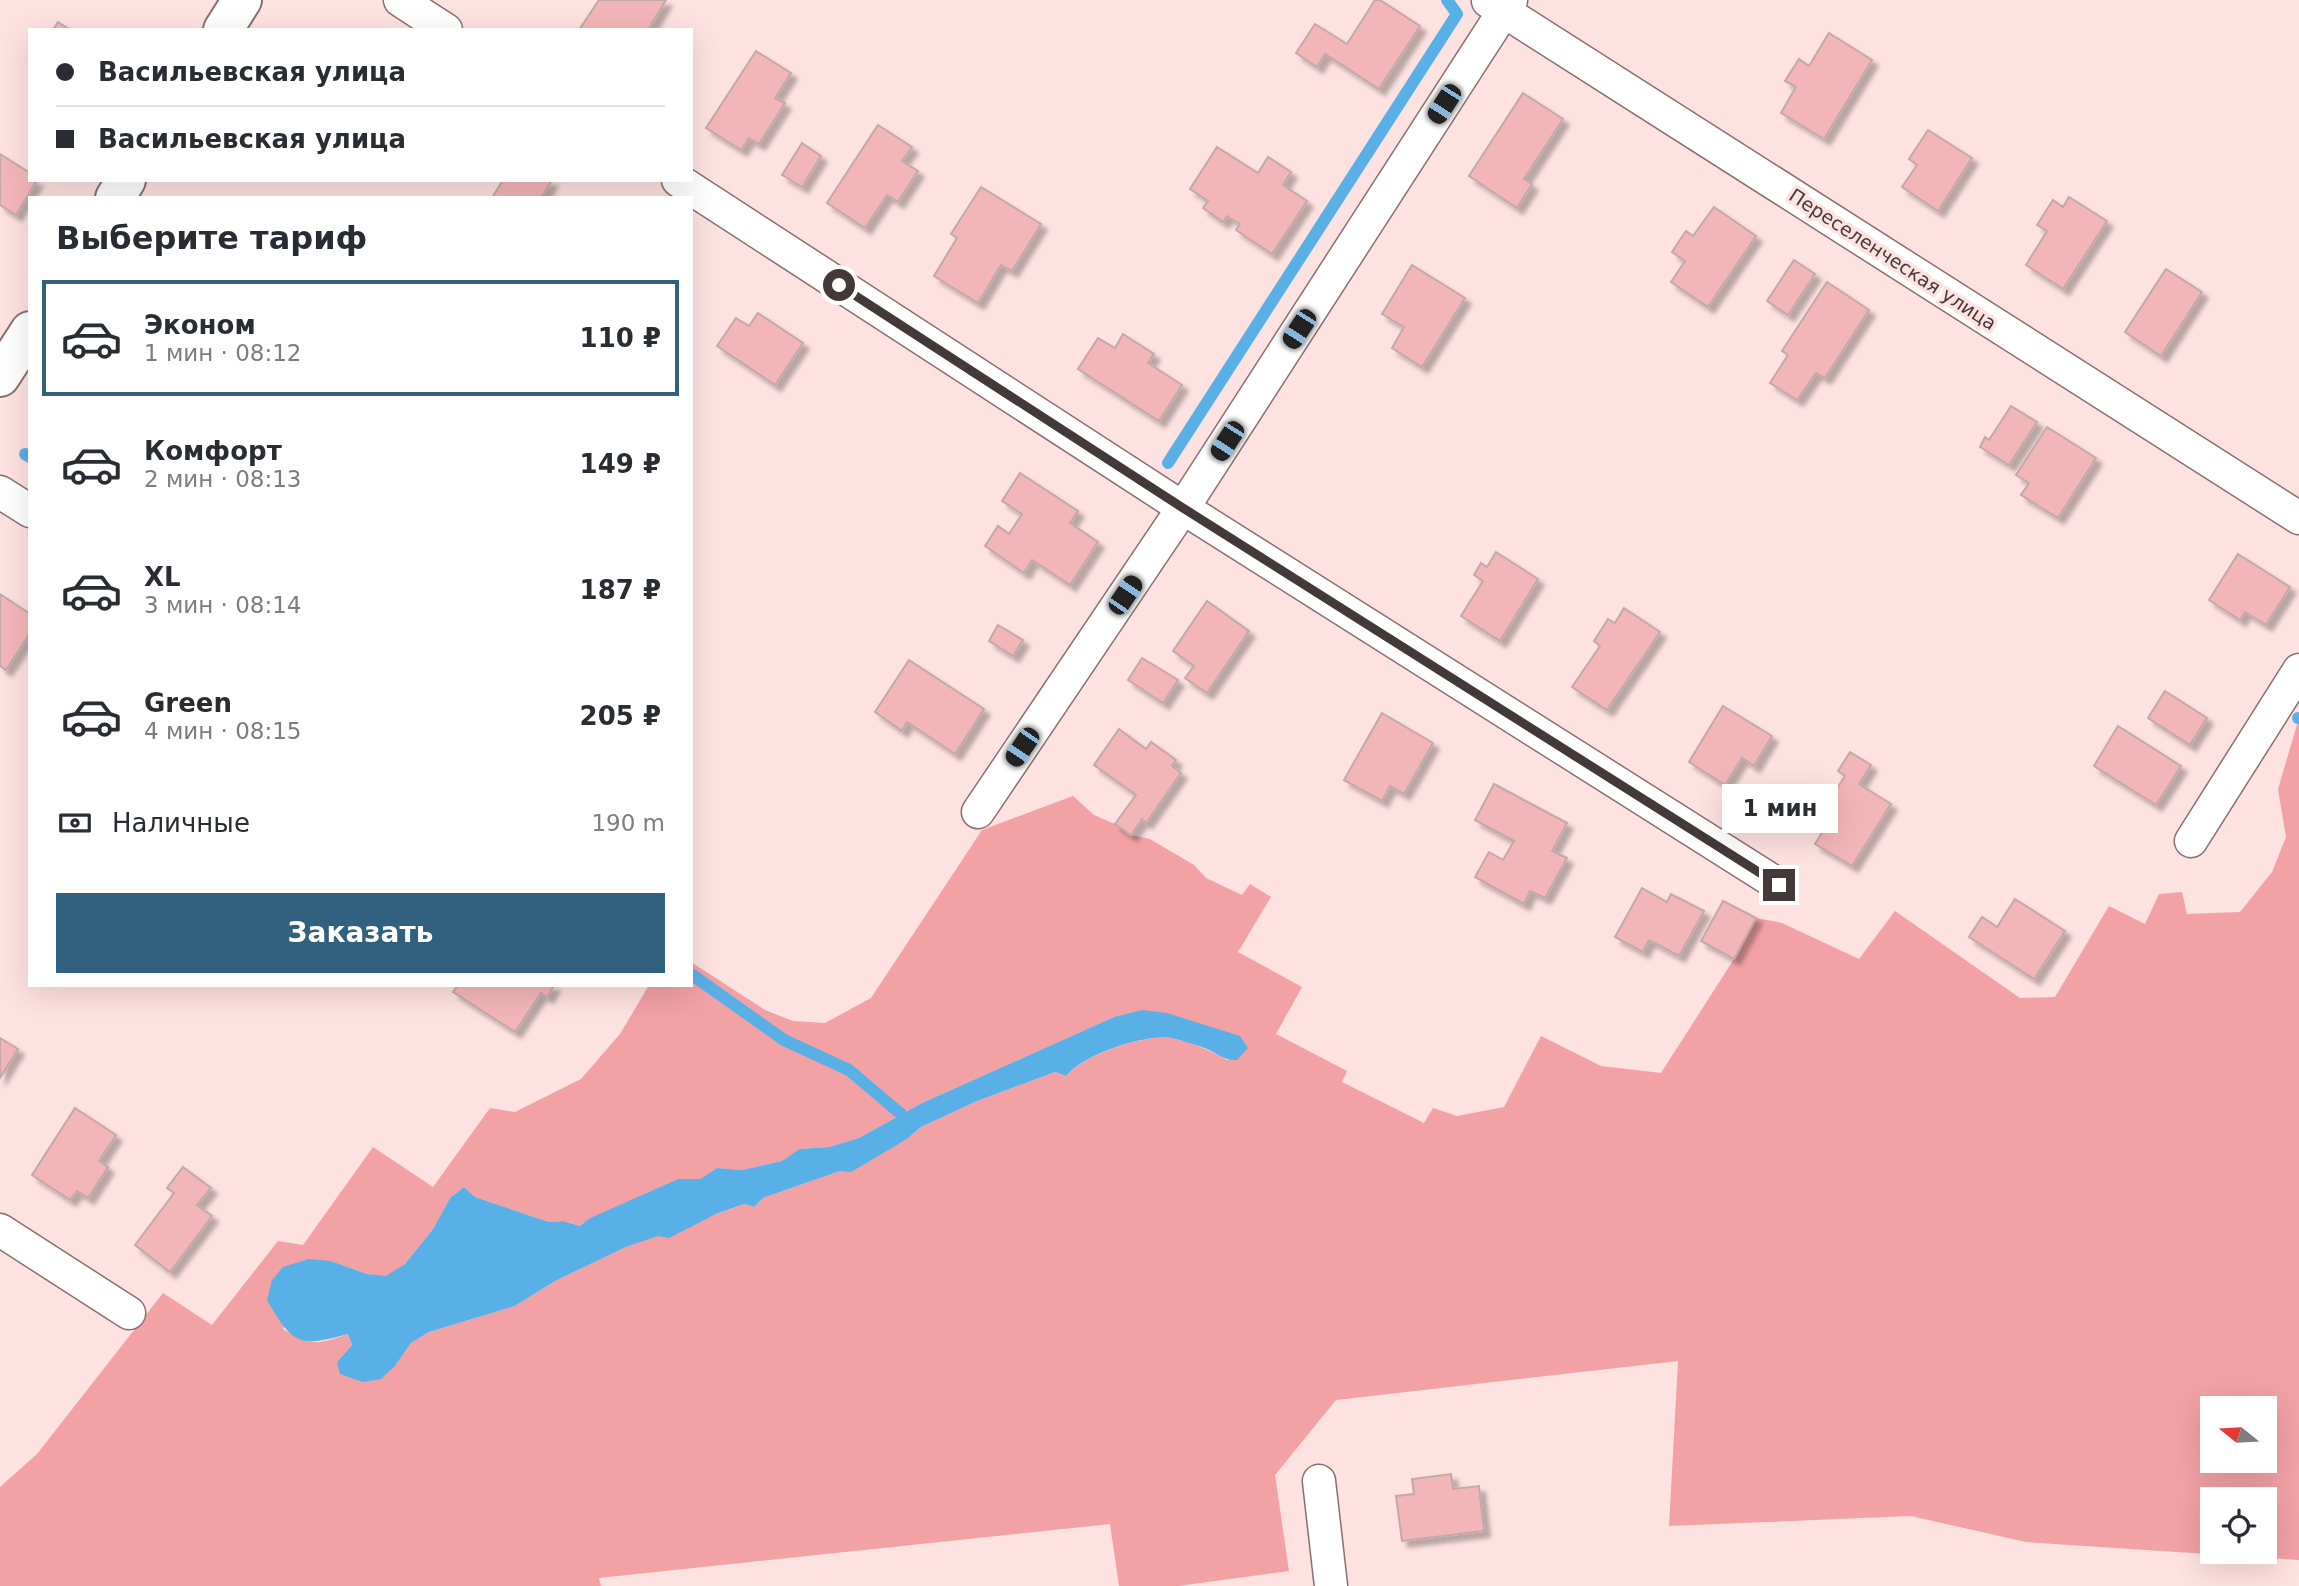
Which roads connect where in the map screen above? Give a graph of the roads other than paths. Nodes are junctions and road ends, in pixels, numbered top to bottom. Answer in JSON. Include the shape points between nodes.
{"nodes":[{"id":1,"x":242,"y":0,"type":"edge"},
{"id":2,"x":400,"y":0,"type":"edge"},
{"id":3,"x":1501,"y":4,"type":"edge"},
{"id":4,"x":224,"y":28,"type":"edge"},
{"id":5,"x":443,"y":28,"type":"edge"},
{"id":6,"x":681,"y":182,"type":"edge"},
{"id":7,"x":28,"y":334,"type":"edge"},
{"id":8,"x":0,"y":377,"type":"edge"},
{"id":9,"x":0,"y":492,"type":"edge"},
{"id":10,"x":1183,"y":508,"type":"junction"},
{"id":11,"x":28,"y":510,"type":"edge"},
{"id":12,"x":2299,"y":518,"type":"edge"},
{"id":13,"x":2299,"y":670,"type":"edge"},
{"id":14,"x":978,"y":812,"type":"dead end"},
{"id":15,"x":2191,"y":841,"type":"dead end"},
{"id":16,"x":1779,"y":885,"type":"dead end"},
{"id":17,"x":0,"y":1230,"type":"edge"},
{"id":18,"x":130,"y":1312,"type":"dead end"},
{"id":19,"x":1319,"y":1481,"type":"dead end"},
{"id":20,"x":1331,"y":1586,"type":"edge"}],
"edges":[{"from":1,"to":4,"type":"street"},
{"from":2,"to":5,"type":"street"},
{"from":3,"to":10,"type":"street"},
{"from":3,"to":12,"type":"street","name":"Переселенческая улица"},
{"from":6,"to":10,"type":"street"},
{"from":7,"to":8,"type":"street"},
{"from":9,"to":11,"type":"street"},
{"from":10,"to":14,"type":"street"},
{"from":10,"to":16,"type":"street"},
{"from":13,"to":15,"type":"street"},
{"from":17,"to":18,"type":"street"},
{"from":19,"to":20,"type":"street"}]}
